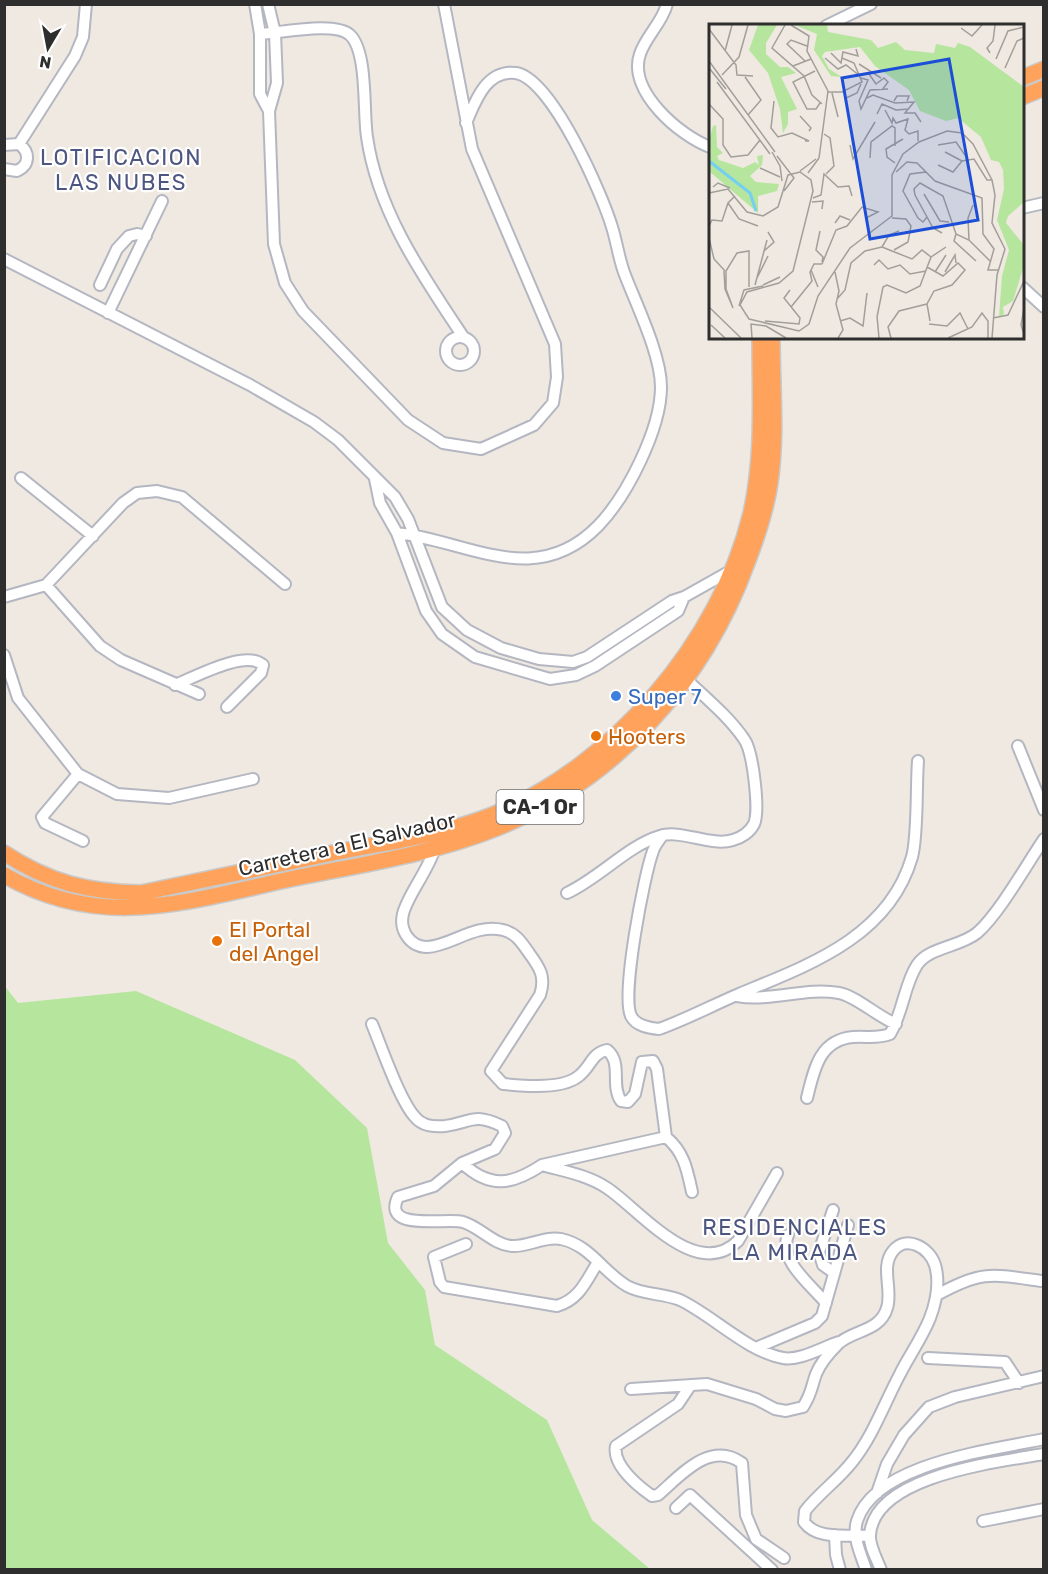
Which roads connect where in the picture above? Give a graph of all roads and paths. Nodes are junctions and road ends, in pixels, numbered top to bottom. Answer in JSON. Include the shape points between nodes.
{"nodes":[{"id":1,"x":86,"y":4,"type":"edge"},
{"id":2,"x":255,"y":4,"type":"edge"},
{"id":3,"x":268,"y":4,"type":"edge"},
{"id":4,"x":444,"y":4,"type":"edge"},
{"id":5,"x":668,"y":4,"type":"edge"},
{"id":6,"x":871,"y":4,"type":"edge"},
{"id":7,"x":830,"y":24,"type":"edge"},
{"id":8,"x":275,"y":33,"type":"junction"},
{"id":9,"x":260,"y":34,"type":"junction"},
{"id":10,"x":1044,"y":69,"type":"edge"},
{"id":11,"x":1024,"y":78,"type":"edge"},
{"id":12,"x":1044,"y":88,"type":"edge"},
{"id":13,"x":1024,"y":97,"type":"edge"},
{"id":14,"x":269,"y":111,"type":"junction"},
{"id":15,"x":466,"y":123,"type":"junction"},
{"id":16,"x":19,"y":144,"type":"junction"},
{"id":17,"x":4,"y":146,"type":"edge"},
{"id":18,"x":709,"y":146,"type":"edge"},
{"id":19,"x":4,"y":169,"type":"edge"},
{"id":20,"x":162,"y":201,"type":"dead end"},
{"id":21,"x":1044,"y":203,"type":"edge"},
{"id":22,"x":1024,"y":208,"type":"edge"},
{"id":23,"x":146,"y":236,"type":"junction"},
{"id":24,"x":4,"y":259,"type":"edge"},
{"id":25,"x":100,"y":285,"type":"dead end"},
{"id":26,"x":1024,"y":288,"type":"edge"},
{"id":27,"x":1044,"y":307,"type":"edge"},
{"id":28,"x":108,"y":313,"type":"junction"},
{"id":29,"x":464,"y":338,"type":"dead end"},
{"id":30,"x":760,"y":339,"type":"edge"},
{"id":31,"x":772,"y":339,"type":"edge"},
{"id":32,"x":21,"y":478,"type":"dead end"},
{"id":33,"x":375,"y":479,"type":"junction"},
{"id":34,"x":397,"y":533,"type":"junction"},
{"id":35,"x":413,"y":535,"type":"junction"},
{"id":36,"x":93,"y":536,"type":"junction"},
{"id":37,"x":733,"y":569,"type":"junction"},
{"id":38,"x":285,"y":584,"type":"dead end"},
{"id":39,"x":46,"y":585,"type":"junction"},
{"id":40,"x":434,"y":586,"type":"junction"},
{"id":41,"x":419,"y":592,"type":"junction"},
{"id":42,"x":4,"y":597,"type":"edge"},
{"id":43,"x":704,"y":625,"type":"junction"},
{"id":44,"x":605,"y":652,"type":"junction"},
{"id":45,"x":4,"y":655,"type":"edge"},
{"id":46,"x":526,"y":656,"type":"junction"},
{"id":47,"x":573,"y":662,"type":"junction"},
{"id":48,"x":523,"y":673,"type":"junction"},
{"id":49,"x":576,"y":675,"type":"junction"},
{"id":50,"x":687,"y":680,"type":"junction"},
{"id":51,"x":175,"y":685,"type":"junction"},
{"id":52,"x":199,"y":694,"type":"dead end"},
{"id":53,"x":227,"y":707,"type":"dead end"},
{"id":54,"x":1018,"y":746,"type":"dead end"},
{"id":55,"x":918,"y":761,"type":"dead end"},
{"id":56,"x":78,"y":774,"type":"junction"},
{"id":57,"x":253,"y":779,"type":"dead end"},
{"id":58,"x":1044,"y":810,"type":"edge"},
{"id":59,"x":663,"y":835,"type":"junction"},
{"id":60,"x":1044,"y":839,"type":"edge"},
{"id":61,"x":83,"y":841,"type":"dead end"},
{"id":62,"x":435,"y":848,"type":"junction"},
{"id":63,"x":4,"y":853,"type":"edge"},
{"id":64,"x":4,"y":875,"type":"edge"},
{"id":65,"x":567,"y":893,"type":"dead end"},
{"id":66,"x":736,"y":996,"type":"junction"},
{"id":67,"x":372,"y":1024,"type":"dead end"},
{"id":68,"x":896,"y":1024,"type":"junction"},
{"id":69,"x":807,"y":1098,"type":"dead end"},
{"id":70,"x":666,"y":1137,"type":"junction"},
{"id":71,"x":462,"y":1163,"type":"junction"},
{"id":72,"x":542,"y":1165,"type":"junction"},
{"id":73,"x":777,"y":1173,"type":"dead end"},
{"id":74,"x":692,"y":1192,"type":"dead end"},
{"id":75,"x":833,"y":1210,"type":"dead end"},
{"id":76,"x":848,"y":1225,"type":"dead end"},
{"id":77,"x":788,"y":1235,"type":"dead end"},
{"id":78,"x":466,"y":1244,"type":"dead end"},
{"id":79,"x":598,"y":1262,"type":"junction"},
{"id":80,"x":834,"y":1272,"type":"junction"},
{"id":81,"x":1041,"y":1281,"type":"dead end"},
{"id":82,"x":937,"y":1295,"type":"junction"},
{"id":83,"x":826,"y":1303,"type":"junction"},
{"id":84,"x":839,"y":1342,"type":"junction"},
{"id":85,"x":758,"y":1347,"type":"junction"},
{"id":86,"x":928,"y":1358,"type":"dead end"},
{"id":87,"x":1044,"y":1376,"type":"edge"},
{"id":88,"x":1019,"y":1383,"type":"junction"},
{"id":89,"x":690,"y":1386,"type":"junction"},
{"id":90,"x":631,"y":1389,"type":"dead end"},
{"id":91,"x":1044,"y":1439,"type":"edge"},
{"id":92,"x":1044,"y":1454,"type":"edge"},
{"id":93,"x":876,"y":1493,"type":"junction"},
{"id":94,"x":676,"y":1508,"type":"dead end"},
{"id":95,"x":1044,"y":1509,"type":"edge"},
{"id":96,"x":983,"y":1521,"type":"dead end"},
{"id":97,"x":836,"y":1535,"type":"junction"},
{"id":98,"x":855,"y":1535,"type":"junction"},
{"id":99,"x":871,"y":1541,"type":"junction"},
{"id":100,"x":784,"y":1558,"type":"dead end"},
{"id":101,"x":772,"y":1569,"type":"edge"},
{"id":102,"x":840,"y":1569,"type":"edge"},
{"id":103,"x":866,"y":1569,"type":"edge"},
{"id":104,"x":881,"y":1569,"type":"edge"},
{"id":105,"x":887,"y":1569,"type":"edge"}],
"edges":[{"from":1,"to":16,"type":"street","via":[[83,37],[75,56]]},
{"from":2,"to":9,"type":"street"},
{"from":3,"to":8,"type":"street"},
{"from":4,"to":15,"type":"street"},
{"from":5,"to":18,"type":"street","via":[[640,54],[639,73],[649,99],[680,131]]},
{"from":6,"to":7,"type":"street"},
{"from":8,"to":9,"type":"street"},
{"from":8,"to":14,"type":"street","via":[[277,83]]},
{"from":8,"to":29,"type":"street","via":[[333,27],[349,34],[359,48],[367,137],[379,185],[393,222],[417,266]]},
{"from":9,"to":14,"type":"street","via":[[261,94]]},
{"from":10,"to":11,"type":"highway"},
{"from":12,"to":13,"type":"highway"},
{"from":14,"to":15,"type":"street","via":[[274,244],[285,283],[303,311],[408,420],[443,443],[481,449],[534,425],[553,403],[557,377],[555,344],[493,202]]},
{"from":15,"to":35,"type":"street","via":[[484,86],[504,74],[517,73],[529,78],[560,115],[590,170],[612,227],[625,276],[655,355],[660,401],[649,442],[614,506],[598,526],[568,548],[537,558],[501,558]]},
{"from":16,"to":17,"type":"street"},
{"from":16,"to":19,"type":"street","via":[[27,153],[25,165],[17,171]]},
{"from":20,"to":23,"type":"street"},
{"from":21,"to":22,"type":"street"},
{"from":23,"to":25,"type":"street","via":[[137,234],[122,241]]},
{"from":23,"to":28,"type":"street"},
{"from":24,"to":28,"type":"street"},
{"from":26,"to":27,"type":"street"},
{"from":28,"to":33,"type":"street","via":[[314,422]]},
{"from":30,"to":37,"type":"highway","name":"Carretera a El Salvador","number":"CA-1 Or","via":[[756,481]]},
{"from":31,"to":50,"type":"highway","name":"Carretera a El Salvador","number":"CA-1 Or","via":[[773,448],[763,514],[727,611]]},
{"from":32,"to":36,"type":"street"},
{"from":33,"to":34,"type":"street","via":[[380,503]]},
{"from":33,"to":35,"type":"street","via":[[395,497]]},
{"from":34,"to":35,"type":"street"},
{"from":34,"to":41,"type":"street"},
{"from":35,"to":40,"type":"street"},
{"from":36,"to":38,"type":"street","via":[[123,502],[137,493],[157,491],[182,497]]},
{"from":36,"to":39,"type":"street"},
{"from":37,"to":43,"type":"highway","name":"Carretera a El Salvador","number":"CA-1 Or"},
{"from":37,"to":44,"type":"street","via":[[672,600]]},
{"from":39,"to":42,"type":"street"},
{"from":39,"to":51,"type":"street","via":[[100,646]]},
{"from":40,"to":41,"type":"street"},
{"from":40,"to":46,"type":"street","via":[[442,607],[455,621],[483,641]]},
{"from":41,"to":48,"type":"street","via":[[426,611],[457,647]]},
{"from":43,"to":50,"type":"highway","via":[[682,668]]},
{"from":43,"to":63,"type":"highway","name":"Carretera a El Salvador","number":"CA-1 Or","via":[[663,684],[617,734],[552,784],[489,816],[429,835],[141,893],[71,885],[34,872]]},
{"from":44,"to":47,"type":"street"},
{"from":44,"to":49,"type":"street"},
{"from":45,"to":56,"type":"street","via":[[18,698]]},
{"from":46,"to":47,"type":"street"},
{"from":46,"to":48,"type":"street"},
{"from":47,"to":49,"type":"street"},
{"from":48,"to":49,"type":"street","via":[[550,678]]},
{"from":50,"to":59,"type":"street","via":[[725,716],[749,747],[757,813],[748,833],[733,840]]},
{"from":50,"to":62,"type":"highway","name":"Carretera a El Salvador","number":"CA-1 Or","via":[[646,727],[580,784],[499,827]]},
{"from":51,"to":52,"type":"street"},
{"from":51,"to":53,"type":"street","via":[[243,659],[263,665],[261,673]]},
{"from":54,"to":58,"type":"street"},
{"from":55,"to":66,"type":"street","via":[[913,854],[904,883],[880,915],[846,945]]},
{"from":56,"to":57,"type":"street","via":[[117,794],[169,798]]},
{"from":56,"to":61,"type":"street","via":[[42,817],[45,823]]},
{"from":59,"to":65,"type":"street","via":[[637,846],[595,879]]},
{"from":59,"to":66,"type":"street","via":[[653,850],[633,954],[629,981],[632,1018],[644,1027],[659,1029]]},
{"from":60,"to":68,"type":"street","via":[[978,932],[958,945],[925,956],[917,966]]},
{"from":62,"to":64,"type":"highway","name":"Carretera a El Salvador","number":"CA-1 Or","via":[[144,909],[107,909],[53,899]]},
{"from":62,"to":70,"type":"street","via":[[403,914],[403,930],[411,942],[427,946],[481,930],[502,930],[519,938],[541,970],[544,982],[540,995],[491,1071],[503,1084],[549,1086],[579,1076],[595,1055],[607,1050],[616,1064],[617,1095],[621,1101],[628,1101],[635,1094],[642,1062],[652,1061],[657,1069]]},
{"from":66,"to":68,"type":"street","via":[[754,999],[820,992],[842,994]]},
{"from":67,"to":71,"type":"street","via":[[415,1117],[428,1126],[446,1126],[470,1118],[502,1126],[505,1133],[495,1149]]},
{"from":68,"to":69,"type":"street","via":[[890,1034],[880,1038],[836,1040],[822,1052]]},
{"from":70,"to":72,"type":"street"},
{"from":70,"to":74,"type":"street","via":[[679,1148]]},
{"from":71,"to":72,"type":"street","via":[[474,1174],[506,1182]]},
{"from":71,"to":79,"type":"street","via":[[434,1186],[398,1197],[396,1211],[417,1223],[465,1222],[501,1244],[513,1246],[560,1239],[583,1247]]},
{"from":72,"to":73,"type":"street","via":[[606,1187],[681,1245],[714,1254],[729,1250],[738,1241]]},
{"from":75,"to":80,"type":"street","via":[[819,1252],[823,1265]]},
{"from":76,"to":80,"type":"street"},
{"from":77,"to":83,"type":"street","via":[[784,1245],[787,1255]]},
{"from":78,"to":79,"type":"street","via":[[434,1257],[444,1287],[557,1306],[579,1294]]},
{"from":79,"to":85,"type":"street","via":[[627,1286],[676,1298]]},
{"from":80,"to":83,"type":"street"},
{"from":81,"to":82,"type":"street","via":[[979,1275]]},
{"from":82,"to":84,"type":"street","via":[[935,1264],[917,1244],[906,1242],[893,1250],[886,1265],[887,1309],[872,1328]]},
{"from":82,"to":97,"type":"street","via":[[929,1320],[868,1437],[838,1479],[805,1511],[804,1522],[810,1530]]},
{"from":83,"to":85,"type":"street","via":[[815,1323]]},
{"from":84,"to":85,"type":"street","via":[[783,1358]]},
{"from":84,"to":89,"type":"street","via":[[816,1374],[813,1392],[803,1407],[786,1412],[726,1389],[707,1384]]},
{"from":86,"to":88,"type":"street","via":[[1005,1362]]},
{"from":87,"to":88,"type":"street"},
{"from":88,"to":93,"type":"street","via":[[929,1407],[904,1435]]},
{"from":89,"to":90,"type":"street"},
{"from":89,"to":100,"type":"street","via":[[678,1404],[616,1446],[616,1459],[652,1496],[697,1461],[734,1457],[742,1463],[746,1515],[756,1539]]},
{"from":91,"to":93,"type":"street","via":[[916,1468]]},
{"from":92,"to":99,"type":"street","via":[[946,1472],[912,1485],[880,1509]]},
{"from":93,"to":98,"type":"street","via":[[857,1520]]},
{"from":94,"to":101,"type":"street","via":[[690,1495]]},
{"from":95,"to":96,"type":"street"},
{"from":97,"to":98,"type":"street"},
{"from":97,"to":102,"type":"street"},
{"from":98,"to":99,"type":"street"},
{"from":98,"to":103,"type":"street"},
{"from":99,"to":104,"type":"street"},
{"from":99,"to":105,"type":"street"}]}
